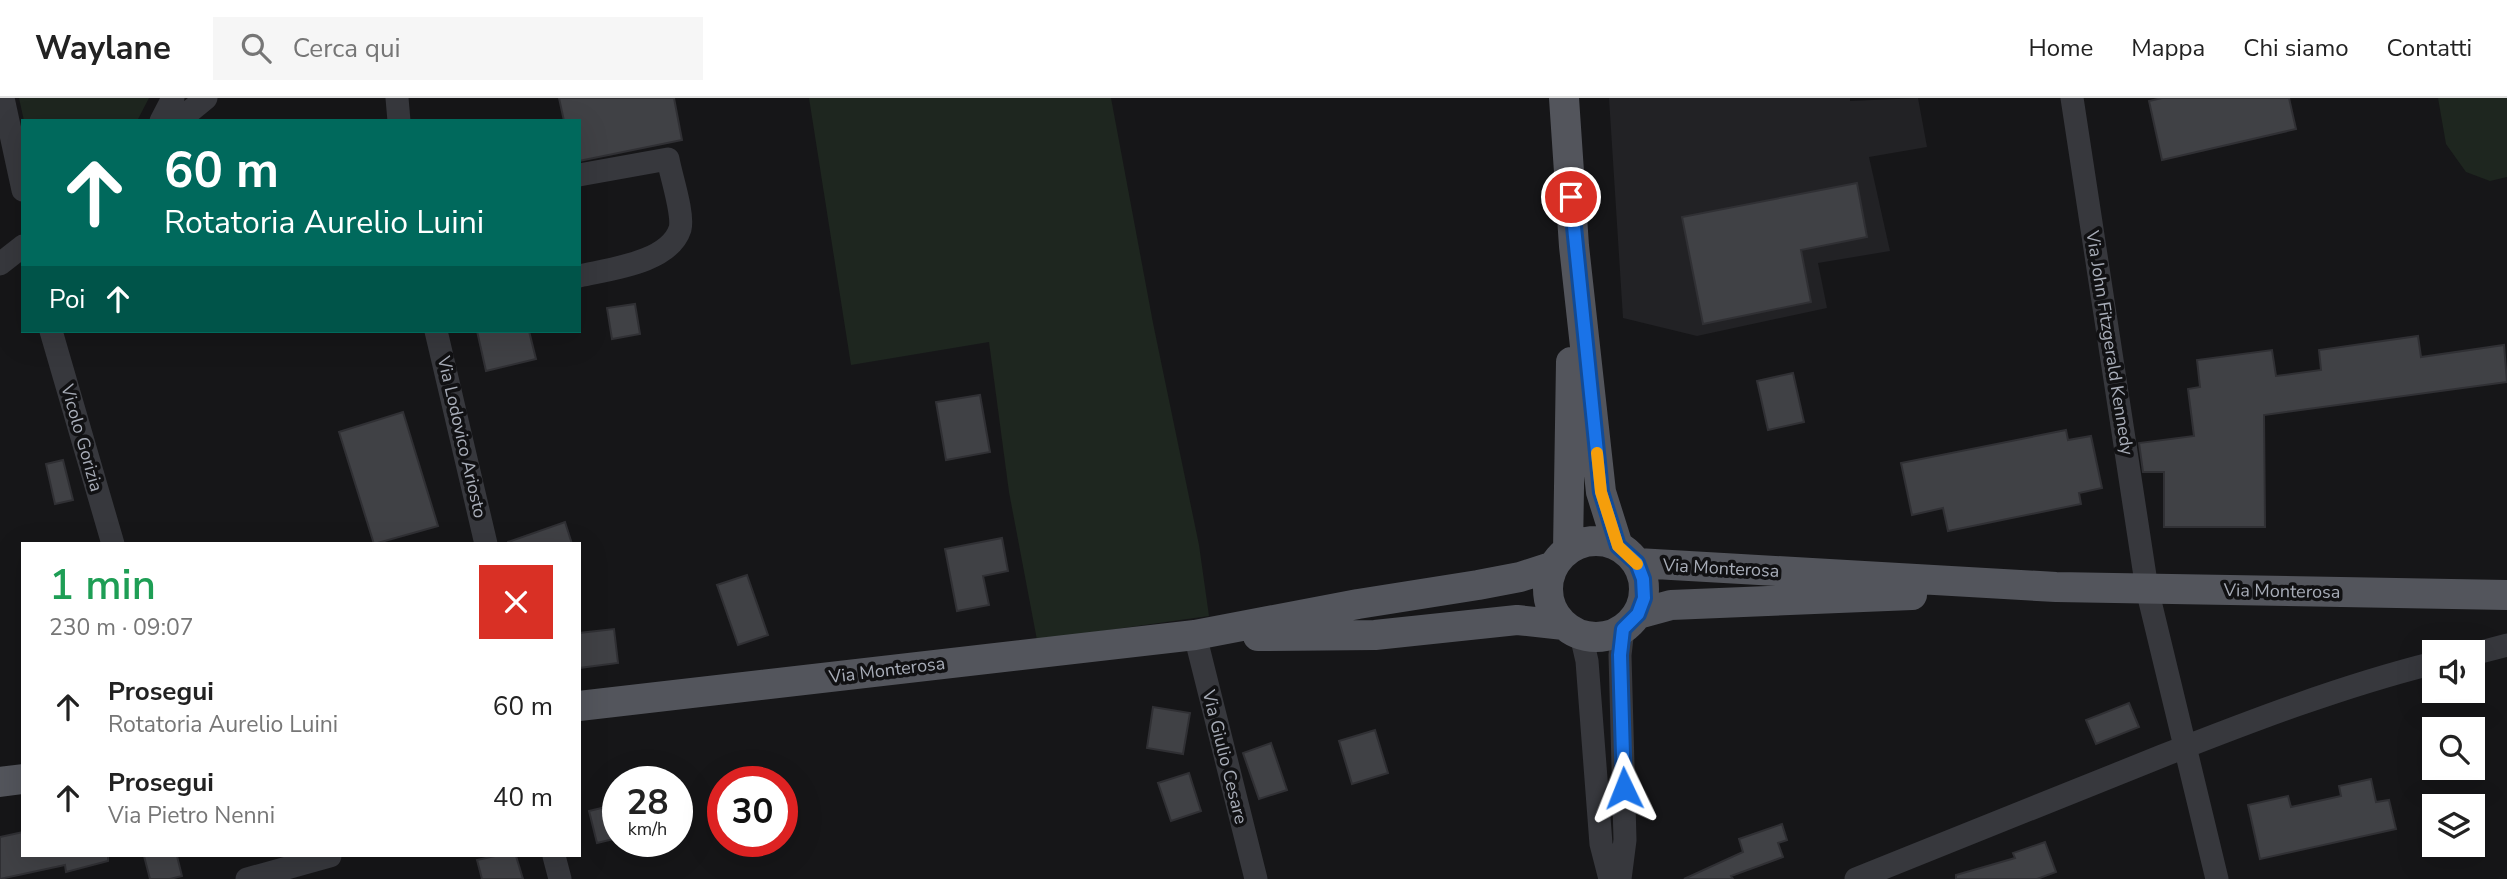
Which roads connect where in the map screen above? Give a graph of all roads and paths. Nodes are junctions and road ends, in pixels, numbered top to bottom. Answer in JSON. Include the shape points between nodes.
{"nodes":[{"id":1,"x":3,"y":98,"type":"edge"},
{"id":2,"x":173,"y":98,"type":"edge"},
{"id":3,"x":206,"y":98,"type":"edge"},
{"id":4,"x":397,"y":98,"type":"edge"},
{"id":5,"x":1564,"y":98,"type":"edge"},
{"id":6,"x":2072,"y":98,"type":"edge"},
{"id":7,"x":162,"y":119,"type":"edge"},
{"id":8,"x":180,"y":119,"type":"edge"},
{"id":9,"x":399,"y":119,"type":"edge"},
{"id":10,"x":581,"y":175,"type":"edge"},
{"id":11,"x":21,"y":181,"type":"edge"},
{"id":12,"x":1574,"y":246,"type":"junction"},
{"id":13,"x":21,"y":248,"type":"edge"},
{"id":14,"x":0,"y":264,"type":"edge"},
{"id":15,"x":581,"y":276,"type":"edge"},
{"id":16,"x":52,"y":333,"type":"edge"},
{"id":17,"x":436,"y":333,"type":"edge"},
{"id":18,"x":112,"y":542,"type":"edge"},
{"id":19,"x":486,"y":542,"type":"edge"},
{"id":20,"x":1627,"y":554,"type":"junction"},
{"id":21,"x":1561,"y":558,"type":"junction"},
{"id":22,"x":2056,"y":587,"type":"junction"},
{"id":23,"x":2147,"y":589,"type":"junction"},
{"id":24,"x":2507,"y":595,"type":"edge"},
{"id":25,"x":1631,"y":622,"type":"junction"},
{"id":26,"x":1572,"y":630,"type":"junction"},
{"id":27,"x":1195,"y":635,"type":"junction"},
{"id":28,"x":2507,"y":645,"type":"edge"},
{"id":29,"x":2485,"y":651,"type":"edge"},
{"id":30,"x":2422,"y":666,"type":"edge"},
{"id":31,"x":581,"y":706,"type":"edge"},
{"id":32,"x":2187,"y":746,"type":"junction"},
{"id":33,"x":21,"y":779,"type":"edge"},
{"id":34,"x":0,"y":782,"type":"edge"},
{"id":35,"x":324,"y":857,"type":"edge"},
{"id":36,"x":554,"y":857,"type":"edge"},
{"id":37,"x":247,"y":879,"type":"edge"},
{"id":38,"x":560,"y":879,"type":"edge"},
{"id":39,"x":1256,"y":879,"type":"edge"},
{"id":40,"x":1609,"y":879,"type":"edge"},
{"id":41,"x":1620,"y":879,"type":"edge"},
{"id":42,"x":1856,"y":879,"type":"edge"},
{"id":43,"x":2217,"y":879,"type":"edge"}],
"edges":[{"from":1,"to":11,"type":"street"},
{"from":2,"to":7,"type":"street"},
{"from":3,"to":8,"type":"street"},
{"from":4,"to":9,"type":"street"},
{"from":5,"to":12,"type":"main road"},
{"from":6,"to":23,"type":"street","name":"Via John Fitzgerald Kennedy"},
{"from":10,"to":15,"type":"street","via":[[668,159],[680,229],[671,244],[642,262]]},
{"from":12,"to":20,"type":"main road","via":[[1601,492]]},
{"from":12,"to":21,"type":"main road"},
{"from":13,"to":14,"type":"street"},
{"from":16,"to":18,"type":"street","name":"Vicolo Gorizia"},
{"from":17,"to":19,"type":"street","name":"Via Lodovico Ariosto"},
{"from":20,"to":21,"type":"main road","via":[[1601,541],[1583,543]]},
{"from":20,"to":22,"type":"main road","name":"Via Monterosa"},
{"from":20,"to":25,"type":"main road","via":[[1643,579],[1644,598]]},
{"from":21,"to":26,"type":"main road","via":[[1548,589],[1552,610]]},
{"from":21,"to":27,"type":"main road","name":"Via Monterosa","via":[[1520,577]]},
{"from":22,"to":23,"type":"main road","name":"Via Monterosa"},
{"from":22,"to":25,"type":"main road","name":"Via Monterosa","via":[[1671,605]]},
{"from":23,"to":24,"type":"main road","name":"Via Monterosa"},
{"from":23,"to":32,"type":"street","name":"Via John Fitzgerald Kennedy"},
{"from":25,"to":26,"type":"main road","via":[[1603,637]]},
{"from":25,"to":41,"type":"street","via":[[1620,655],[1625,841]]},
{"from":26,"to":27,"type":"main road","name":"Via Monterosa","via":[[1517,620],[1376,635]]},
{"from":26,"to":40,"type":"street","via":[[1587,661],[1601,844]]},
{"from":27,"to":31,"type":"main road","name":"Via Monterosa"},
{"from":27,"to":39,"type":"street","name":"Via Giulio Cesare"},
{"from":28,"to":29,"type":"street"},
{"from":30,"to":32,"type":"street"},
{"from":32,"to":42,"type":"street"},
{"from":32,"to":43,"type":"street","name":"Via John Fitzgerald Kennedy"},
{"from":33,"to":34,"type":"main road"},
{"from":35,"to":37,"type":"street"},
{"from":36,"to":38,"type":"street"}]}
